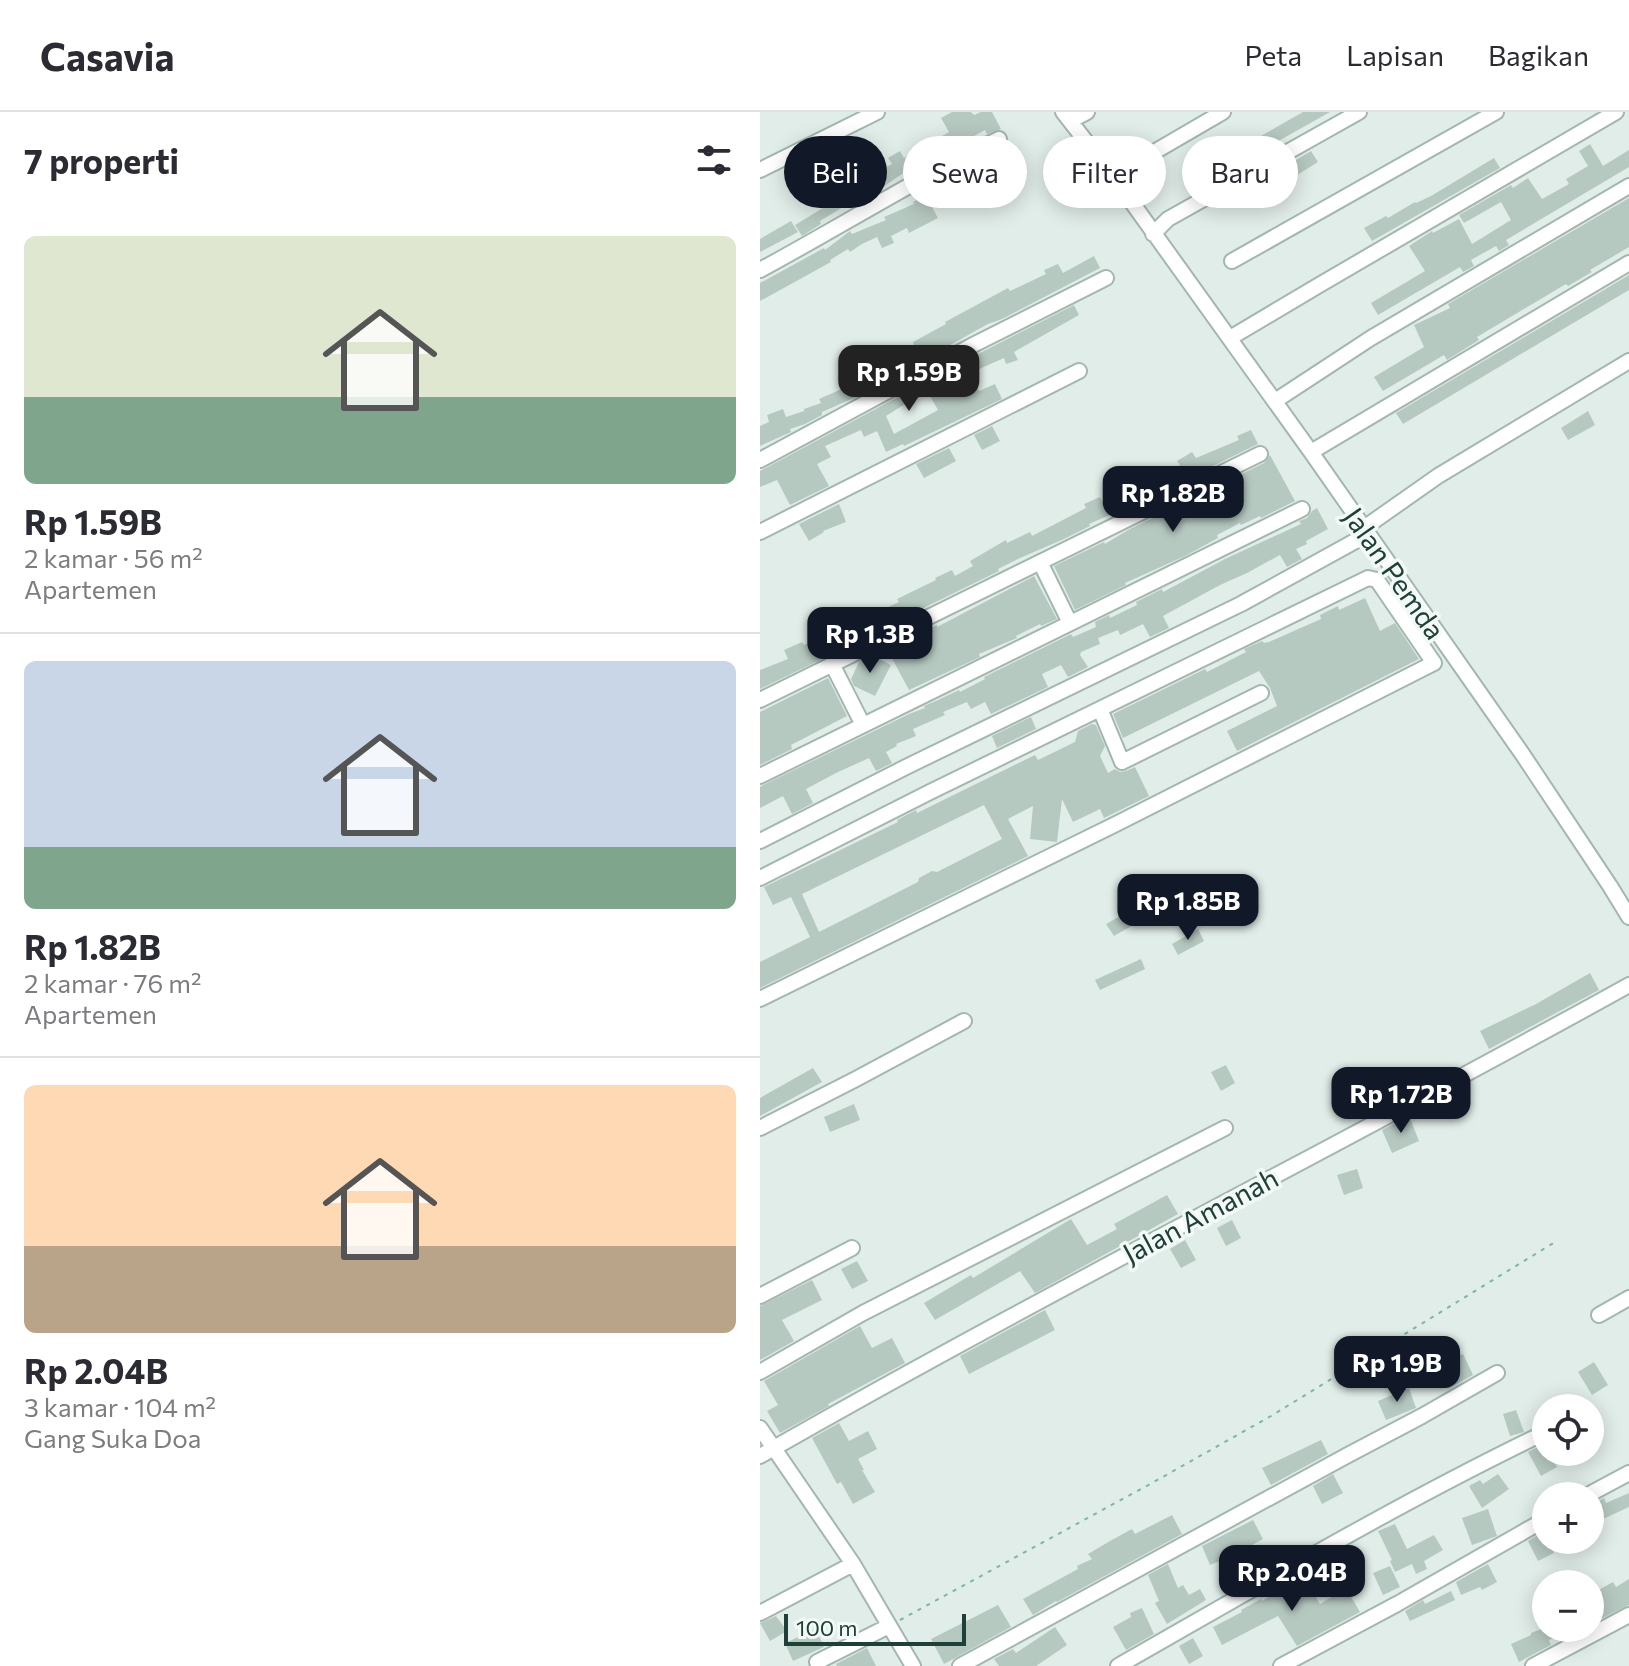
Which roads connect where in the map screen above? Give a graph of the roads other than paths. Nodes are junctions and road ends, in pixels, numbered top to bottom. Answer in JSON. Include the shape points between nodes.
{"nodes":[{"id":1,"x":877,"y":112,"type":"edge"},
{"id":2,"x":1087,"y":112,"type":"edge"},
{"id":3,"x":1223,"y":112,"type":"edge"},
{"id":4,"x":1359,"y":112,"type":"edge"},
{"id":5,"x":1496,"y":112,"type":"edge"},
{"id":6,"x":1616,"y":112,"type":"edge"},
{"id":7,"x":1067,"y":117,"type":"edge"},
{"id":8,"x":1082,"y":136,"type":"edge"},
{"id":9,"x":1166,"y":145,"type":"edge"},
{"id":10,"x":760,"y":170,"type":"edge"},
{"id":11,"x":1629,"y":186,"type":"edge"},
{"id":12,"x":903,"y":190,"type":"edge"},
{"id":13,"x":1135,"y":208,"type":"edge"},
{"id":14,"x":1153,"y":234,"type":"junction"},
{"id":15,"x":1232,"y":261,"type":"dead end"},
{"id":16,"x":1629,"y":263,"type":"edge"},
{"id":17,"x":760,"y":270,"type":"edge"},
{"id":18,"x":1106,"y":278,"type":"dead end"},
{"id":19,"x":1230,"y":338,"type":"junction"},
{"id":20,"x":1629,"y":361,"type":"edge"},
{"id":21,"x":1079,"y":371,"type":"dead end"},
{"id":22,"x":1275,"y":401,"type":"junction"},
{"id":23,"x":1311,"y":452,"type":"junction"},
{"id":24,"x":1260,"y":454,"type":"dead end"},
{"id":25,"x":760,"y":460,"type":"edge"},
{"id":26,"x":1302,"y":509,"type":"dead end"},
{"id":27,"x":1366,"y":531,"type":"junction"},
{"id":28,"x":760,"y":532,"type":"edge"},
{"id":29,"x":1040,"y":562,"type":"junction"},
{"id":30,"x":1070,"y":623,"type":"junction"},
{"id":31,"x":832,"y":664,"type":"junction"},
{"id":32,"x":1261,"y":693,"type":"dead end"},
{"id":33,"x":760,"y":700,"type":"edge"},
{"id":34,"x":1100,"y":709,"type":"junction"},
{"id":35,"x":863,"y":725,"type":"junction"},
{"id":36,"x":760,"y":776,"type":"edge"},
{"id":37,"x":760,"y":841,"type":"edge"},
{"id":38,"x":760,"y":878,"type":"edge"},
{"id":39,"x":1629,"y":917,"type":"edge"},
{"id":40,"x":1629,"y":985,"type":"edge"},
{"id":41,"x":760,"y":999,"type":"edge"},
{"id":42,"x":964,"y":1021,"type":"dead end"},
{"id":43,"x":760,"y":1128,"type":"edge"},
{"id":44,"x":1225,"y":1128,"type":"dead end"},
{"id":45,"x":852,"y":1248,"type":"dead end"},
{"id":46,"x":760,"y":1296,"type":"edge"},
{"id":47,"x":1629,"y":1298,"type":"edge"},
{"id":48,"x":1599,"y":1315,"type":"dead end"},
{"id":49,"x":760,"y":1372,"type":"edge"},
{"id":50,"x":1497,"y":1373,"type":"dead end"},
{"id":51,"x":760,"y":1428,"type":"edge"},
{"id":52,"x":1532,"y":1439,"type":"edge"},
{"id":53,"x":767,"y":1452,"type":"edge"},
{"id":54,"x":1629,"y":1473,"type":"edge"},
{"id":55,"x":1604,"y":1486,"type":"edge"},
{"id":56,"x":1532,"y":1527,"type":"edge"},
{"id":57,"x":853,"y":1564,"type":"junction"},
{"id":58,"x":760,"y":1613,"type":"edge"},
{"id":59,"x":1629,"y":1615,"type":"edge"},
{"id":60,"x":889,"y":1626,"type":"junction"},
{"id":61,"x":817,"y":1662,"type":"dead end"},
{"id":62,"x":913,"y":1666,"type":"edge"},
{"id":63,"x":960,"y":1666,"type":"edge"},
{"id":64,"x":1118,"y":1666,"type":"edge"},
{"id":65,"x":1281,"y":1666,"type":"edge"},
{"id":66,"x":1533,"y":1666,"type":"edge"}],
"edges":[{"from":1,"to":10,"type":"street"},
{"from":2,"to":7,"type":"street"},
{"from":3,"to":9,"type":"street"},
{"from":4,"to":14,"type":"street","via":[[1168,219]]},
{"from":5,"to":15,"type":"street"},
{"from":6,"to":19,"type":"street"},
{"from":7,"to":8,"type":"street","name":"Jalan Pemda"},
{"from":11,"to":22,"type":"street","via":[[1371,338]]},
{"from":12,"to":17,"type":"street"},
{"from":13,"to":14,"type":"street","name":"Jalan Pemda"},
{"from":14,"to":19,"type":"street","name":"Jalan Pemda"},
{"from":16,"to":23,"type":"street"},
{"from":18,"to":25,"type":"street"},
{"from":19,"to":22,"type":"street","name":"Jalan Pemda"},
{"from":20,"to":27,"type":"street","via":[[1438,476]]},
{"from":21,"to":28,"type":"street"},
{"from":22,"to":23,"type":"street","name":"Jalan Pemda"},
{"from":23,"to":27,"type":"street","name":"Jalan Pemda"},
{"from":24,"to":29,"type":"street"},
{"from":26,"to":30,"type":"street"},
{"from":27,"to":37,"type":"street","via":[[1241,604]]},
{"from":27,"to":39,"type":"street","name":"Jalan Pemda"},
{"from":29,"to":30,"type":"street"},
{"from":29,"to":31,"type":"street"},
{"from":30,"to":35,"type":"street"},
{"from":31,"to":33,"type":"street"},
{"from":31,"to":35,"type":"street"},
{"from":32,"to":34,"type":"street","via":[[1122,762]]},
{"from":34,"to":38,"type":"street"},
{"from":34,"to":41,"type":"street","via":[[1368,578],[1377,580],[1434,663]]},
{"from":35,"to":36,"type":"street"},
{"from":40,"to":53,"type":"street","name":"Jalan Amanah"},
{"from":42,"to":43,"type":"street"},
{"from":44,"to":49,"type":"street","via":[[863,1313]]},
{"from":45,"to":46,"type":"street"},
{"from":47,"to":48,"type":"street"},
{"from":50,"to":63,"type":"street"},
{"from":51,"to":53,"type":"street"},
{"from":52,"to":64,"type":"street"},
{"from":53,"to":57,"type":"street"},
{"from":54,"to":55,"type":"street"},
{"from":56,"to":65,"type":"street"},
{"from":57,"to":58,"type":"street"},
{"from":57,"to":60,"type":"street"},
{"from":59,"to":66,"type":"street"},
{"from":60,"to":61,"type":"street"},
{"from":60,"to":62,"type":"street"}]}
